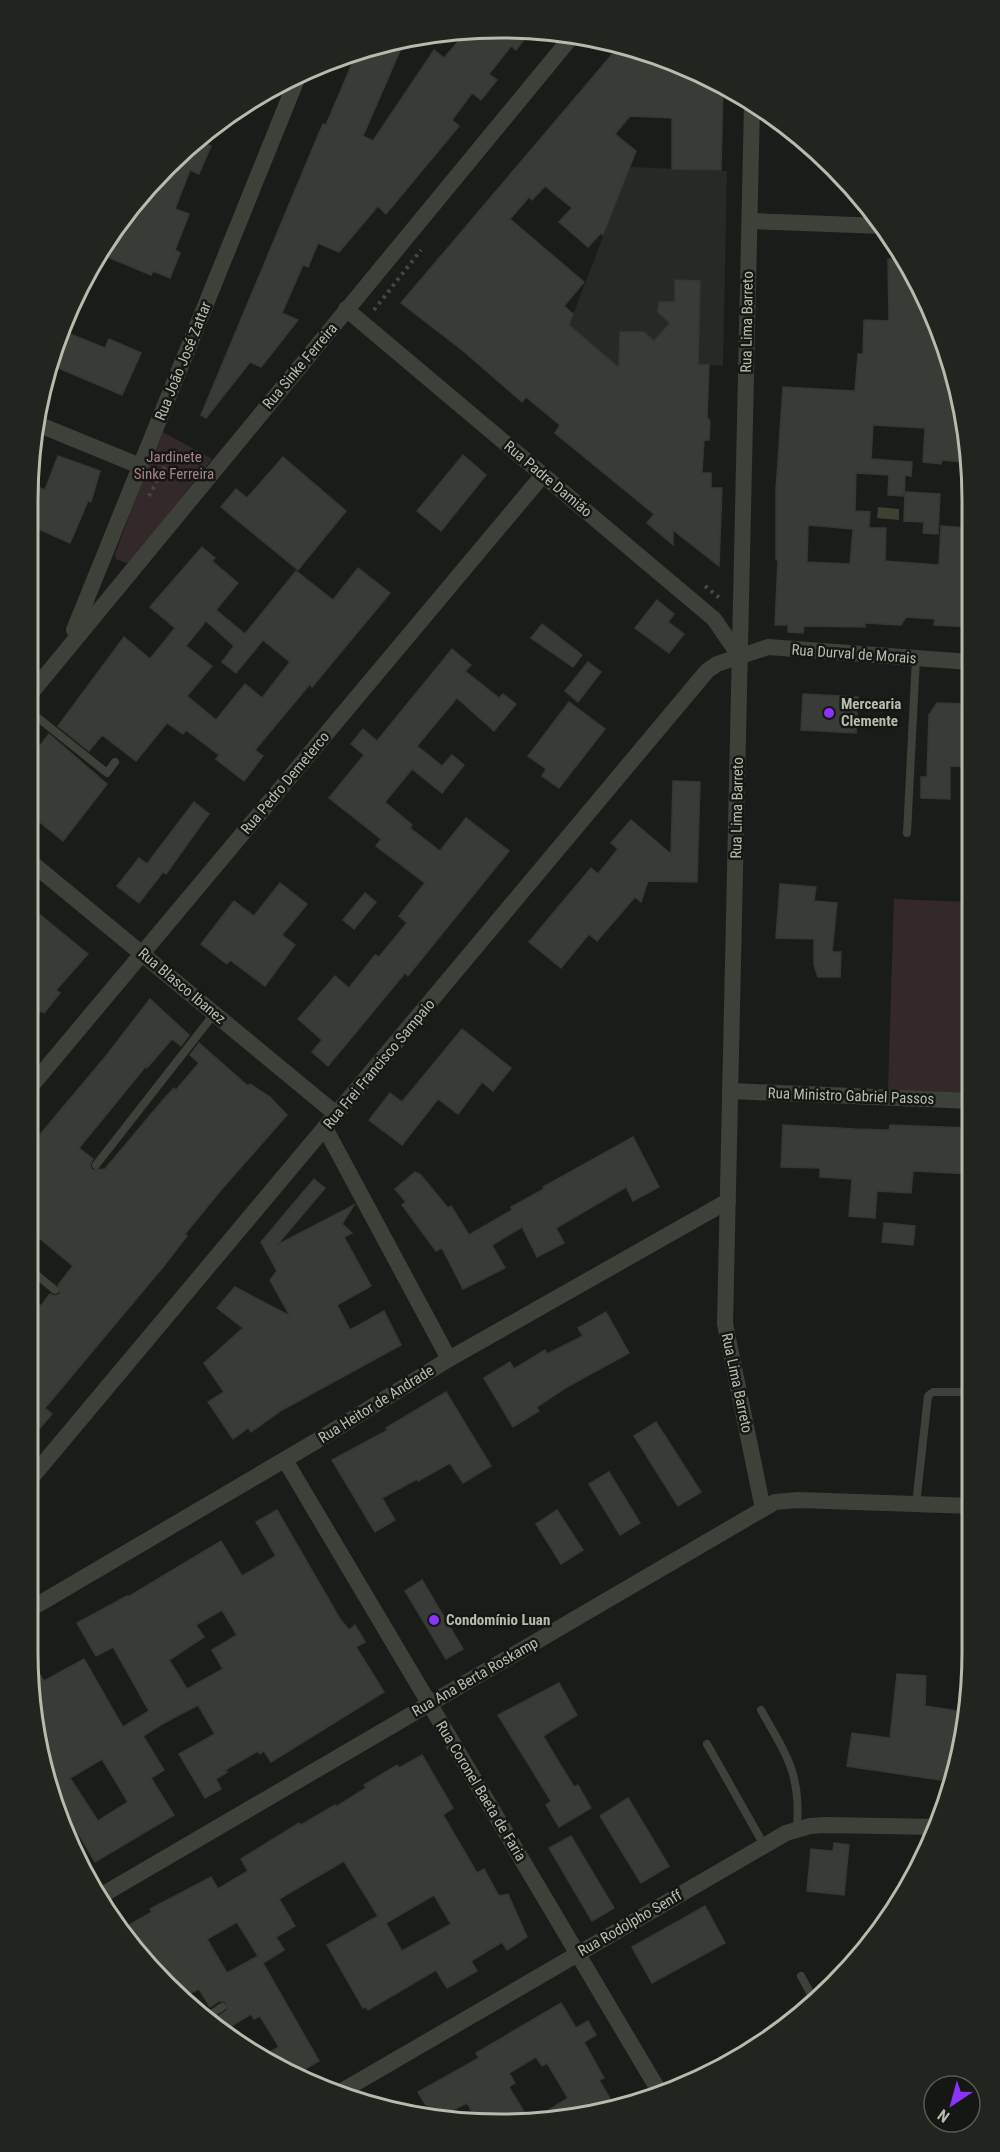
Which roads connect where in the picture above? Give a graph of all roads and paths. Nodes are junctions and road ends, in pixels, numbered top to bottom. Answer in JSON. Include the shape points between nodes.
{"nodes":[{"id":1,"x":566,"y":42,"type":"edge"},
{"id":2,"x":294,"y":85,"type":"edge"},
{"id":3,"x":752,"y":112,"type":"edge"},
{"id":4,"x":750,"y":221,"type":"junction"},
{"id":5,"x":872,"y":226,"type":"edge"},
{"id":6,"x":429,"y":241,"type":"dead end"},
{"id":7,"x":346,"y":309,"type":"junction"},
{"id":8,"x":380,"y":318,"type":"dead end"},
{"id":9,"x":43,"y":427,"type":"edge"},
{"id":10,"x":140,"y":466,"type":"junction"},
{"id":11,"x":543,"y":475,"type":"junction"},
{"id":12,"x":704,"y":585,"type":"dead end"},
{"id":13,"x":721,"y":599,"type":"dead end"},
{"id":14,"x":66,"y":648,"type":"junction"},
{"id":15,"x":740,"y":658,"type":"junction"},
{"id":16,"x":916,"y":658,"type":"junction"},
{"id":17,"x":962,"y":661,"type":"edge"},
{"id":18,"x":38,"y":684,"type":"edge"},
{"id":19,"x":38,"y":718,"type":"edge"},
{"id":20,"x":115,"y":762,"type":"dead end"},
{"id":21,"x":907,"y":833,"type":"dead end"},
{"id":22,"x":38,"y":868,"type":"edge"},
{"id":23,"x":142,"y":954,"type":"junction"},
{"id":24,"x":214,"y":1014,"type":"junction"},
{"id":25,"x":38,"y":1078,"type":"edge"},
{"id":26,"x":730,"y":1091,"type":"junction"},
{"id":27,"x":962,"y":1101,"type":"edge"},
{"id":28,"x":336,"y":1114,"type":"junction"},
{"id":29,"x":325,"y":1128,"type":"junction"},
{"id":30,"x":96,"y":1165,"type":"dead end"},
{"id":31,"x":728,"y":1201,"type":"junction"},
{"id":32,"x":38,"y":1276,"type":"edge"},
{"id":33,"x":55,"y":1290,"type":"dead end"},
{"id":34,"x":449,"y":1359,"type":"junction"},
{"id":35,"x":962,"y":1392,"type":"edge"},
{"id":36,"x":285,"y":1460,"type":"junction"},
{"id":37,"x":38,"y":1470,"type":"edge"},
{"id":38,"x":916,"y":1504,"type":"junction"},
{"id":39,"x":962,"y":1506,"type":"edge"},
{"id":40,"x":763,"y":1509,"type":"junction"},
{"id":41,"x":38,"y":1605,"type":"edge"},
{"id":42,"x":430,"y":1704,"type":"junction"},
{"id":43,"x":761,"y":1710,"type":"dead end"},
{"id":44,"x":707,"y":1744,"type":"dead end"},
{"id":45,"x":928,"y":1827,"type":"edge"},
{"id":46,"x":797,"y":1828,"type":"junction"},
{"id":47,"x":764,"y":1845,"type":"junction"},
{"id":48,"x":105,"y":1893,"type":"edge"},
{"id":49,"x":578,"y":1953,"type":"junction"},
{"id":50,"x":801,"y":1976,"type":"dead end"},
{"id":51,"x":811,"y":1994,"type":"edge"},
{"id":52,"x":222,"y":2007,"type":"dead end"},
{"id":53,"x":212,"y":2014,"type":"edge"},
{"id":54,"x":657,"y":2087,"type":"edge"},
{"id":55,"x":347,"y":2088,"type":"edge"}],
"edges":[{"from":1,"to":7,"type":"street","name":"Rua Sinke Ferreira"},
{"from":2,"to":10,"type":"street","name":"Rua João José Zattar"},
{"from":3,"to":4,"type":"street","name":"Rua Lima Barreto"},
{"from":4,"to":5,"type":"street"},
{"from":4,"to":15,"type":"street","name":"Rua Lima Barreto"},
{"from":6,"to":8,"type":"path","via":[[373,313]]},
{"from":7,"to":11,"type":"street","name":"Rua Padre Damião"},
{"from":7,"to":14,"type":"street","name":"Rua Sinke Ferreira"},
{"from":9,"to":10,"type":"street"},
{"from":10,"to":14,"type":"street","name":"Rua João José Zattar"},
{"from":11,"to":15,"type":"street","name":"Rua Padre Damião","via":[[714,619]]},
{"from":11,"to":23,"type":"street","name":"Rua Pedro Demeterco"},
{"from":12,"to":13,"type":"path"},
{"from":14,"to":18,"type":"street","name":"Rua Sinke Ferreira"},
{"from":15,"to":16,"type":"street","name":"Rua Durval de Morais","via":[[768,647]]},
{"from":15,"to":26,"type":"street","name":"Rua Lima Barreto"},
{"from":15,"to":28,"type":"street","name":"Rua Frei Francisco Sampaio","via":[[707,671]]},
{"from":16,"to":17,"type":"street","name":"Rua Durval de Morais"},
{"from":16,"to":21,"type":"lane"},
{"from":19,"to":20,"type":"lane","via":[[107,773]]},
{"from":22,"to":23,"type":"street","name":"Rua Blasco Ibanez"},
{"from":23,"to":24,"type":"street","name":"Rua Blasco Ibanez"},
{"from":23,"to":25,"type":"street","name":"Rua Pedro Demeterco"},
{"from":24,"to":28,"type":"street","name":"Rua Blasco Ibanez"},
{"from":24,"to":30,"type":"lane"},
{"from":26,"to":27,"type":"street","name":"Rua Ministro Gabriel Passos"},
{"from":26,"to":31,"type":"street","name":"Rua Lima Barreto"},
{"from":28,"to":29,"type":"street","name":"Rua Frei Francisco Sampaio"},
{"from":29,"to":34,"type":"street"},
{"from":29,"to":37,"type":"street","name":"Rua Frei Francisco Sampaio"},
{"from":31,"to":34,"type":"street","name":"Rua Heitor de Andrade"},
{"from":31,"to":40,"type":"street","name":"Rua Lima Barreto","via":[[725,1324]]},
{"from":32,"to":33,"type":"lane"},
{"from":34,"to":36,"type":"street","name":"Rua Heitor de Andrade"},
{"from":35,"to":38,"type":"lane","via":[[933,1392],[928,1396]]},
{"from":36,"to":41,"type":"street","name":"Rua Heitor de Andrade"},
{"from":36,"to":42,"type":"street","name":"Rua Coronel Baeta de Faria"},
{"from":38,"to":39,"type":"street","name":"Rua Ana Berta Roskamp"},
{"from":38,"to":40,"type":"street","name":"Rua Ana Berta Roskamp","via":[[798,1500],[775,1502]]},
{"from":40,"to":42,"type":"street","name":"Rua Ana Berta Roskamp"},
{"from":42,"to":48,"type":"street","name":"Rua Ana Berta Roskamp"},
{"from":42,"to":49,"type":"street","name":"Rua Coronel Baeta de Faria"},
{"from":43,"to":46,"type":"lane","via":[[796,1779]]},
{"from":44,"to":47,"type":"lane"},
{"from":45,"to":46,"type":"street","name":"Rua Rodolpho Senff"},
{"from":46,"to":47,"type":"street","name":"Rua Rodolpho Senff"},
{"from":47,"to":49,"type":"street","name":"Rua Rodolpho Senff"},
{"from":49,"to":54,"type":"street","name":"Rua Coronel Baeta de Faria"},
{"from":49,"to":55,"type":"street","name":"Rua Rodolpho Senff"},
{"from":50,"to":51,"type":"lane"},
{"from":52,"to":53,"type":"lane"}]}
